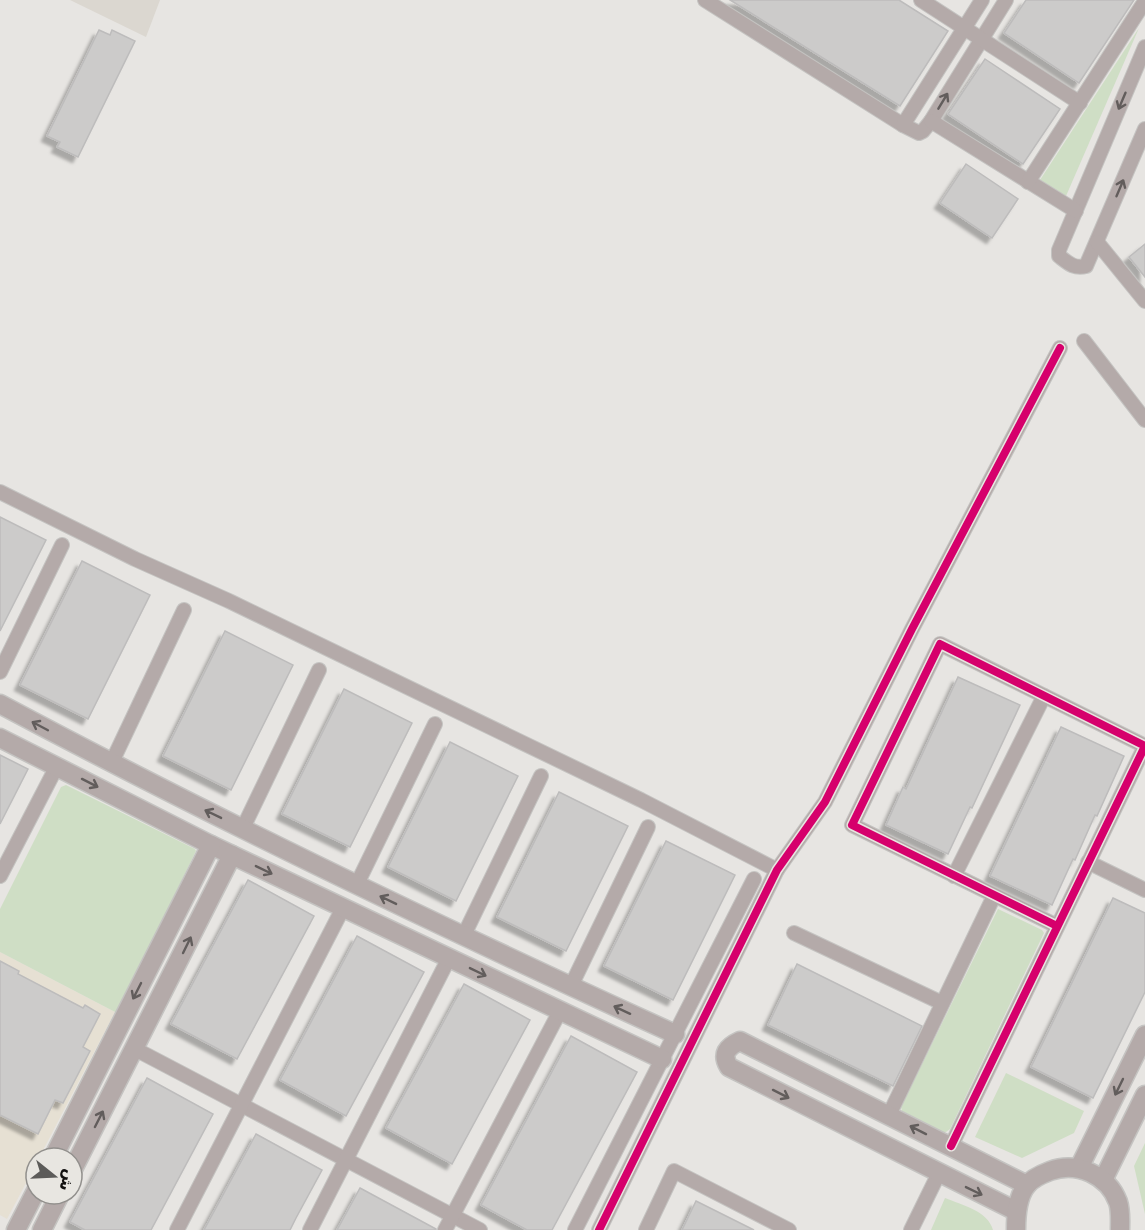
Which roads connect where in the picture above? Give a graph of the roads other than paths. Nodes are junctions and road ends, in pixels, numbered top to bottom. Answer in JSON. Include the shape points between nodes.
{"nodes":[{"id":1,"x":706,"y":0,"type":"edge"},
{"id":2,"x":921,"y":0,"type":"edge"},
{"id":3,"x":982,"y":0,"type":"edge"},
{"id":4,"x":1006,"y":0,"type":"edge"},
{"id":5,"x":1145,"y":1,"type":"edge"},
{"id":6,"x":964,"y":28,"type":"junction"},
{"id":7,"x":980,"y":40,"type":"junction"},
{"id":8,"x":1145,"y":47,"type":"edge"},
{"id":9,"x":1080,"y":103,"type":"junction"},
{"id":10,"x":931,"y":121,"type":"junction"},
{"id":11,"x":903,"y":125,"type":"junction"},
{"id":12,"x":1145,"y":129,"type":"edge"},
{"id":13,"x":1028,"y":182,"type":"junction"},
{"id":14,"x":1076,"y":210,"type":"junction"},
{"id":15,"x":1097,"y":242,"type":"junction"},
{"id":16,"x":1145,"y":301,"type":"edge"},
{"id":17,"x":1084,"y":341,"type":"dead end"},
{"id":18,"x":1060,"y":348,"type":"dead end"},
{"id":19,"x":1145,"y":420,"type":"edge"},
{"id":20,"x":0,"y":492,"type":"edge"},
{"id":21,"x":62,"y":545,"type":"dead end"},
{"id":22,"x":184,"y":610,"type":"dead end"},
{"id":23,"x":319,"y":670,"type":"dead end"},
{"id":24,"x":0,"y":672,"type":"edge"},
{"id":25,"x":1044,"y":696,"type":"junction"},
{"id":26,"x":0,"y":705,"type":"edge"},
{"id":27,"x":435,"y":724,"type":"dead end"},
{"id":28,"x":0,"y":738,"type":"edge"},
{"id":29,"x":111,"y":764,"type":"junction"},
{"id":30,"x":57,"y":766,"type":"junction"},
{"id":31,"x":541,"y":776,"type":"dead end"},
{"id":32,"x":648,"y":827,"type":"dead end"},
{"id":33,"x":243,"y":828,"type":"junction"},
{"id":34,"x":211,"y":845,"type":"junction"},
{"id":35,"x":232,"y":855,"type":"junction"},
{"id":36,"x":1088,"y":862,"type":"junction"},
{"id":37,"x":777,"y":870,"type":"junction"},
{"id":38,"x":0,"y":876,"type":"edge"},
{"id":39,"x":954,"y":876,"type":"junction"},
{"id":40,"x":754,"y":879,"type":"dead end"},
{"id":41,"x":357,"y":884,"type":"junction"},
{"id":42,"x":1145,"y":890,"type":"edge"},
{"id":43,"x":994,"y":896,"type":"junction"},
{"id":44,"x":344,"y":908,"type":"junction"},
{"id":45,"x":411,"y":910,"type":"junction"},
{"id":46,"x":1057,"y":926,"type":"junction"},
{"id":47,"x":794,"y":933,"type":"dead end"},
{"id":48,"x":399,"y":934,"type":"junction"},
{"id":49,"x":464,"y":936,"type":"junction"},
{"id":50,"x":449,"y":958,"type":"junction"},
{"id":51,"x":571,"y":986,"type":"junction"},
{"id":52,"x":942,"y":1004,"type":"junction"},
{"id":53,"x":560,"y":1011,"type":"junction"},
{"id":54,"x":675,"y":1034,"type":"junction"},
{"id":55,"x":1145,"y":1035,"type":"edge"},
{"id":56,"x":135,"y":1049,"type":"junction"},
{"id":57,"x":662,"y":1059,"type":"junction"},
{"id":58,"x":1145,"y":1095,"type":"edge"},
{"id":59,"x":242,"y":1106,"type":"junction"},
{"id":60,"x":889,"y":1115,"type":"junction"},
{"id":61,"x":59,"y":1146,"type":"edge"},
{"id":62,"x":951,"y":1146,"type":"junction"},
{"id":63,"x":84,"y":1148,"type":"edge"},
{"id":64,"x":347,"y":1161,"type":"junction"},
{"id":65,"x":1079,"y":1168,"type":"junction"},
{"id":66,"x":939,"y":1173,"type":"junction"},
{"id":67,"x":1103,"y":1180,"type":"junction"},
{"id":68,"x":1027,"y":1185,"type":"junction"},
{"id":69,"x":28,"y":1206,"type":"edge"},
{"id":70,"x":54,"y":1206,"type":"edge"},
{"id":71,"x":1016,"y":1211,"type":"junction"},
{"id":72,"x":453,"y":1216,"type":"junction"},
{"id":73,"x":20,"y":1222,"type":"edge"},
{"id":74,"x":43,"y":1227,"type":"edge"},
{"id":75,"x":782,"y":1228,"type":"edge"},
{"id":76,"x":177,"y":1230,"type":"edge"},
{"id":77,"x":310,"y":1230,"type":"edge"},
{"id":78,"x":446,"y":1230,"type":"edge"},
{"id":79,"x":480,"y":1230,"type":"edge"},
{"id":80,"x":575,"y":1230,"type":"edge"},
{"id":81,"x":599,"y":1230,"type":"edge"},
{"id":82,"x":646,"y":1230,"type":"edge"},
{"id":83,"x":911,"y":1230,"type":"edge"},
{"id":84,"x":1016,"y":1230,"type":"edge"},
{"id":85,"x":1120,"y":1230,"type":"edge"}],
"edges":[{"from":1,"to":11,"type":"street"},
{"from":2,"to":6,"type":"street"},
{"from":3,"to":6,"type":"street"},
{"from":4,"to":7,"type":"street"},
{"from":5,"to":9,"type":"street"},
{"from":6,"to":7,"type":"street"},
{"from":6,"to":11,"type":"street"},
{"from":7,"to":9,"type":"street"},
{"from":10,"to":7,"type":"street","one_way":true},
{"from":8,"to":14,"type":"street","one_way":true},
{"from":9,"to":13,"type":"street"},
{"from":10,"to":11,"type":"street","via":[[919,133]]},
{"from":10,"to":13,"type":"street"},
{"from":15,"to":12,"type":"street","one_way":true},
{"from":13,"to":14,"type":"street"},
{"from":14,"to":15,"type":"street","via":[[1059,256],[1073,266],[1086,266]]},
{"from":15,"to":16,"type":"street"},
{"from":17,"to":19,"type":"street"},
{"from":18,"to":37,"type":"street","via":[[825,802]]},
{"from":20,"to":37,"type":"street","via":[[632,795]]},
{"from":21,"to":24,"type":"street"},
{"from":22,"to":29,"type":"street"},
{"from":23,"to":33,"type":"street"},
{"from":25,"to":36,"type":"street","via":[[1145,746]]},
{"from":25,"to":39,"type":"street"},
{"from":25,"to":39,"type":"street","via":[[940,644],[852,825]]},
{"from":29,"to":26,"type":"street","one_way":true},
{"from":27,"to":41,"type":"street"},
{"from":28,"to":30,"type":"street"},
{"from":33,"to":29,"type":"street","one_way":true},
{"from":30,"to":34,"type":"street","one_way":true},
{"from":30,"to":38,"type":"street"},
{"from":31,"to":49,"type":"street"},
{"from":32,"to":51,"type":"street"},
{"from":33,"to":41,"type":"street"},
{"from":34,"to":35,"type":"street"},
{"from":34,"to":61,"type":"street","one_way":true},
{"from":35,"to":44,"type":"street","one_way":true},
{"from":56,"to":35,"type":"street","one_way":true},
{"from":36,"to":42,"type":"street"},
{"from":36,"to":46,"type":"street"},
{"from":37,"to":81,"type":"street"},
{"from":39,"to":43,"type":"street"},
{"from":40,"to":54,"type":"street"},
{"from":45,"to":41,"type":"street","one_way":true},
{"from":43,"to":46,"type":"street"},
{"from":43,"to":52,"type":"street"},
{"from":44,"to":48,"type":"street"},
{"from":44,"to":59,"type":"street"},
{"from":45,"to":48,"type":"street"},
{"from":45,"to":49,"type":"street"},
{"from":46,"to":62,"type":"street"},
{"from":47,"to":52,"type":"street"},
{"from":48,"to":50,"type":"street"},
{"from":49,"to":51,"type":"street"},
{"from":50,"to":53,"type":"street","one_way":true},
{"from":50,"to":64,"type":"street"},
{"from":54,"to":51,"type":"street","one_way":true},
{"from":52,"to":60,"type":"street"},
{"from":53,"to":57,"type":"street"},
{"from":53,"to":72,"type":"street"},
{"from":54,"to":57,"type":"street"},
{"from":55,"to":65,"type":"street","one_way":true},
{"from":56,"to":59,"type":"street"},
{"from":63,"to":56,"type":"street","one_way":true},
{"from":57,"to":80,"type":"street"},
{"from":58,"to":67,"type":"street"},
{"from":59,"to":64,"type":"street"},
{"from":59,"to":76,"type":"street"},
{"from":62,"to":60,"type":"street","one_way":true},
{"from":60,"to":66,"type":"street","one_way":true,"via":[[740,1041],[730,1046],[725,1055],[729,1068]]},
{"from":62,"to":68,"type":"street"},
{"from":64,"to":72,"type":"street"},
{"from":64,"to":77,"type":"street"},
{"from":65,"to":67,"type":"street"},
{"from":65,"to":68,"type":"street","via":[[1056,1168]]},
{"from":66,"to":71,"type":"street","one_way":true},
{"from":66,"to":83,"type":"street"},
{"from":67,"to":85,"type":"street","via":[[1118,1203]]},
{"from":68,"to":71,"type":"street"},
{"from":69,"to":73,"type":"street"},
{"from":70,"to":74,"type":"street"},
{"from":71,"to":84,"type":"street"},
{"from":72,"to":78,"type":"street"},
{"from":72,"to":79,"type":"street"},
{"from":73,"to":74,"type":"street"},
{"from":75,"to":82,"type":"street","via":[[674,1171]]}]}
